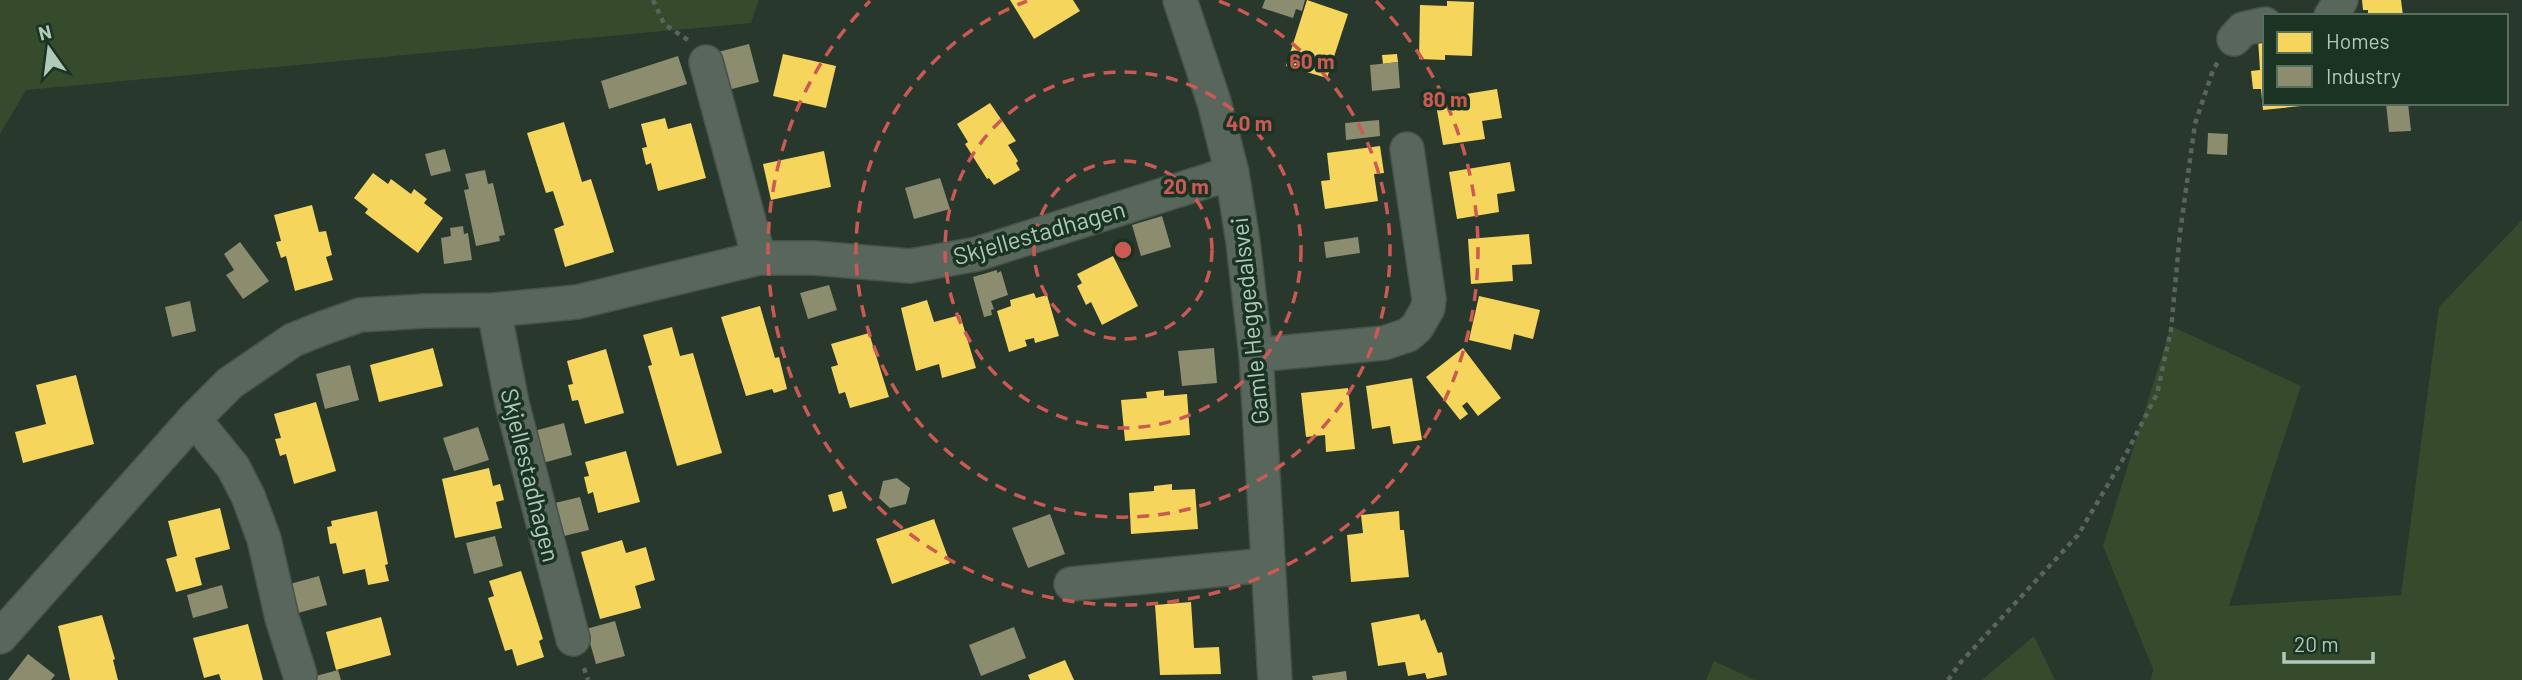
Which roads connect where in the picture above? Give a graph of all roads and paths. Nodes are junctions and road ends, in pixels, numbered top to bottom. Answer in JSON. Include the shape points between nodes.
{"nodes":[{"id":1,"x":653,"y":0,"type":"edge"},
{"id":2,"x":1180,"y":0,"type":"edge"},
{"id":3,"x":2263,"y":24,"type":"edge"},
{"id":4,"x":2234,"y":38,"type":"joint"},
{"id":5,"x":706,"y":62,"type":"joint"},
{"id":6,"x":1407,"y":149,"type":"dead end"},
{"id":7,"x":1232,"y":173,"type":"junction"},
{"id":8,"x":759,"y":258,"type":"junction"},
{"id":9,"x":494,"y":310,"type":"junction"},
{"id":10,"x":1256,"y":355,"type":"junction"},
{"id":11,"x":194,"y":419,"type":"junction"},
{"id":12,"x":1267,"y":565,"type":"junction"},
{"id":13,"x":1071,"y":584,"type":"dead end"},
{"id":14,"x":0,"y":637,"type":"edge"},
{"id":15,"x":573,"y":639,"type":"dead end"},
{"id":16,"x":300,"y":675,"type":"dead end"},
{"id":17,"x":1275,"y":680,"type":"edge"},
{"id":18,"x":1948,"y":680,"type":"edge"}],
"edges":[{"from":1,"to":5,"type":"path","via":[[664,24],[688,40]]},
{"from":2,"to":7,"type":"street","name":"Gamle Heggedalsvei"},
{"from":3,"to":4,"type":"street","via":[[2243,29]]},
{"from":4,"to":18,"type":"path","via":[[2213,70],[2195,124],[2171,330],[2157,394],[2078,535]]},
{"from":5,"to":8,"type":"street"},
{"from":6,"to":10,"type":"street","via":[[1429,299],[1417,327],[1384,343]]},
{"from":7,"to":8,"type":"street","name":"Skjellestadhagen","via":[[977,254],[910,266]]},
{"from":7,"to":10,"type":"street","name":"Gamle Heggedalsvei"},
{"from":8,"to":9,"type":"street","name":"Skjellestadhagen","via":[[577,302]]},
{"from":9,"to":11,"type":"street","name":"Skjellestadhagen","via":[[360,315],[323,328],[259,362]]},
{"from":9,"to":15,"type":"street","name":"Skjellestadhagen","via":[[512,402]]},
{"from":10,"to":12,"type":"street","name":"Gamle Heggedalsvei"},
{"from":11,"to":14,"type":"street","name":"Skjellestadhagen"},
{"from":11,"to":16,"type":"street","via":[[233,467],[248,496]]},
{"from":12,"to":13,"type":"street"},
{"from":12,"to":17,"type":"street","name":"Gamle Heggedalsvei"}]}
